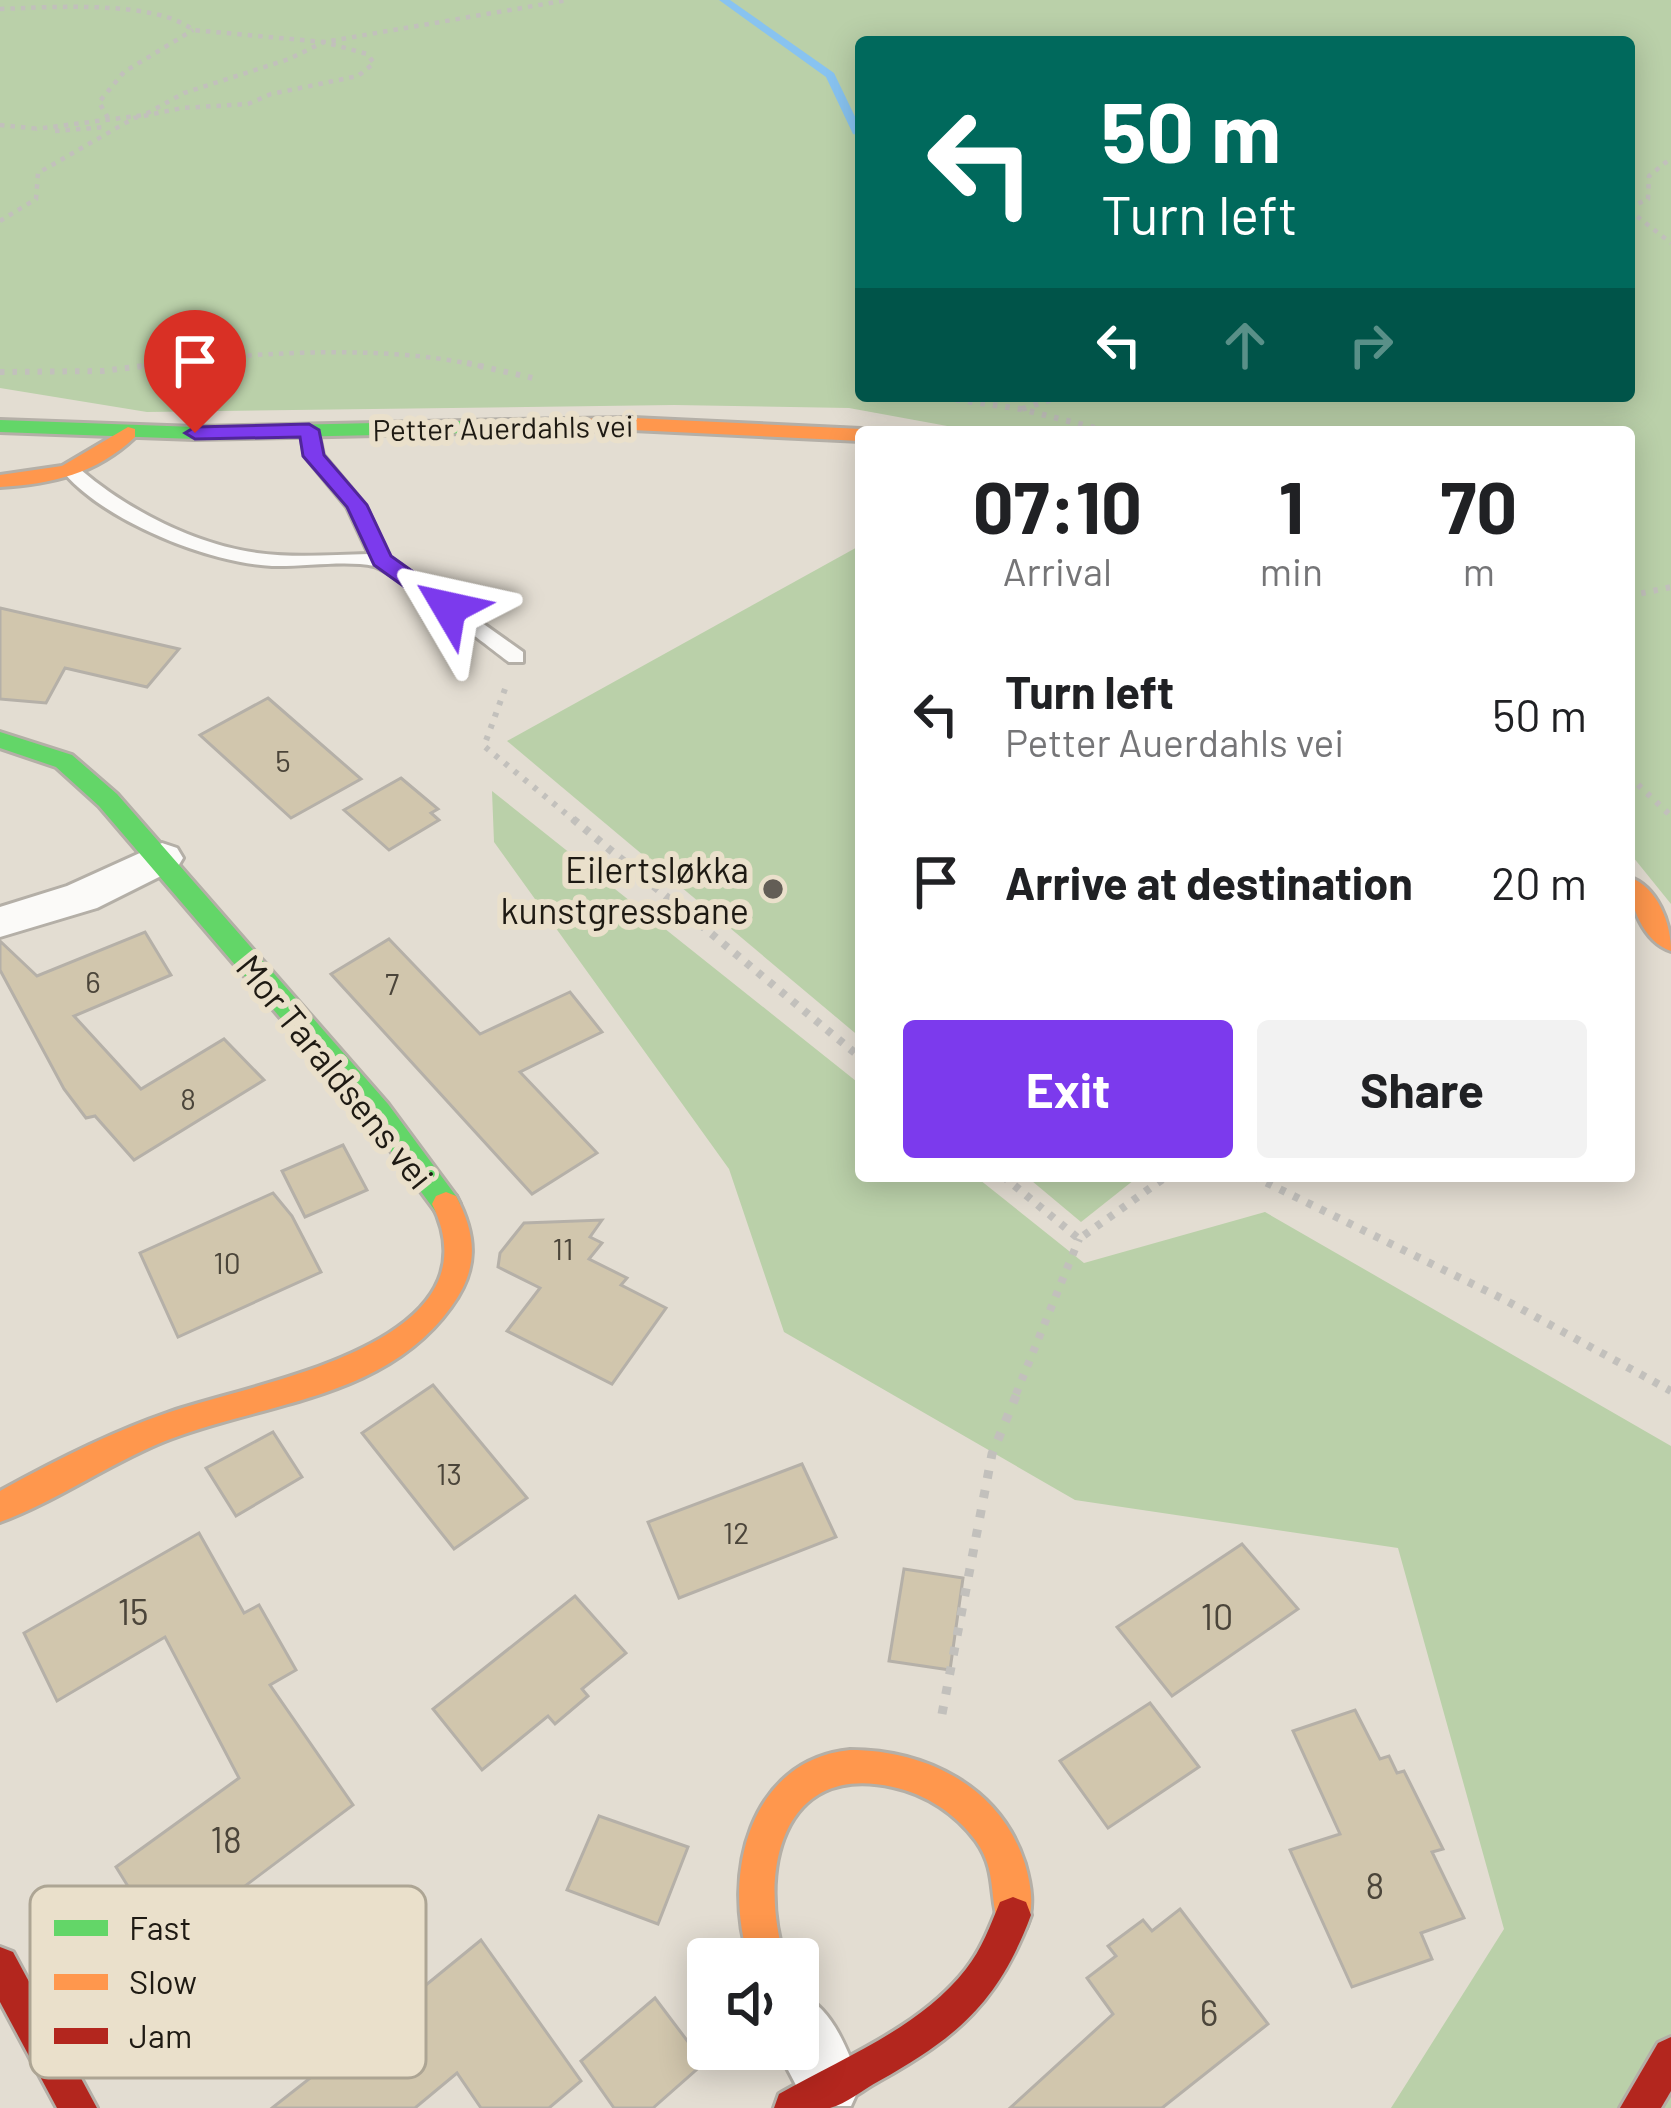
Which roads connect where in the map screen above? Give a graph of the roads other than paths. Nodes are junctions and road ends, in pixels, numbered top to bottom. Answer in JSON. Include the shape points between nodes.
{"nodes":[{"id":1,"x":0,"y":426,"type":"edge"},
{"id":2,"x":309,"y":430,"type":"junction"},
{"id":3,"x":128,"y":433,"type":"junction"},
{"id":4,"x":855,"y":435,"type":"edge"},
{"id":5,"x":74,"y":474,"type":"junction"},
{"id":6,"x":0,"y":482,"type":"edge"},
{"id":7,"x":381,"y":560,"type":"junction"},
{"id":8,"x":516,"y":657,"type":"road end"},
{"id":9,"x":0,"y":740,"type":"edge"},
{"id":10,"x":162,"y":858,"type":"junction"},
{"id":11,"x":1635,"y":894,"type":"edge"},
{"id":12,"x":0,"y":922,"type":"edge"},
{"id":13,"x":1671,"y":942,"type":"edge"},
{"id":14,"x":0,"y":1508,"type":"edge"},
{"id":15,"x":761,"y":1938,"type":"edge"},
{"id":16,"x":0,"y":1965,"type":"edge"},
{"id":17,"x":30,"y":2020,"type":"edge"},
{"id":18,"x":1671,"y":2056,"type":"edge"},
{"id":19,"x":62,"y":2078,"type":"edge"},
{"id":20,"x":811,"y":2096,"type":"edge"},
{"id":21,"x":78,"y":2108,"type":"edge"},
{"id":22,"x":1639,"y":2108,"type":"edge"}],
"edges":[{"from":1,"to":3,"type":"street","name":"Petter Auerdahls vei"},
{"from":2,"to":3,"type":"street","name":"Petter Auerdahls vei"},
{"from":2,"to":4,"type":"street","name":"Petter Auerdahls vei","via":[[633,424]]},
{"from":2,"to":7,"type":"lane","via":[[314,456],[356,505]]},
{"from":3,"to":5,"type":"street","via":[[107,457]]},
{"from":5,"to":6,"type":"street"},
{"from":5,"to":7,"type":"lane","via":[[92,492],[194,540],[255,559]]},
{"from":7,"to":8,"type":"lane"},
{"from":9,"to":10,"type":"street","name":"Mor Taraldsens vei","via":[[43,750],[80,772]]},
{"from":10,"to":12,"type":"street","via":[[82,897]]},
{"from":10,"to":14,"type":"street","name":"Mor Taraldsens vei","via":[[425,1169],[460,1237],[455,1278],[401,1340],[328,1379],[176,1423]]},
{"from":11,"to":13,"type":"street"},
{"from":15,"to":20,"type":"street","via":[[751,1898],[763,1841],[787,1799],[812,1775],[870,1761],[926,1774],[968,1804],[999,1848],[1015,1891],[1003,1949],[968,1999],[889,2057]]},
{"from":16,"to":17,"type":"street"},
{"from":18,"to":22,"type":"street"},
{"from":19,"to":21,"type":"street"}]}
